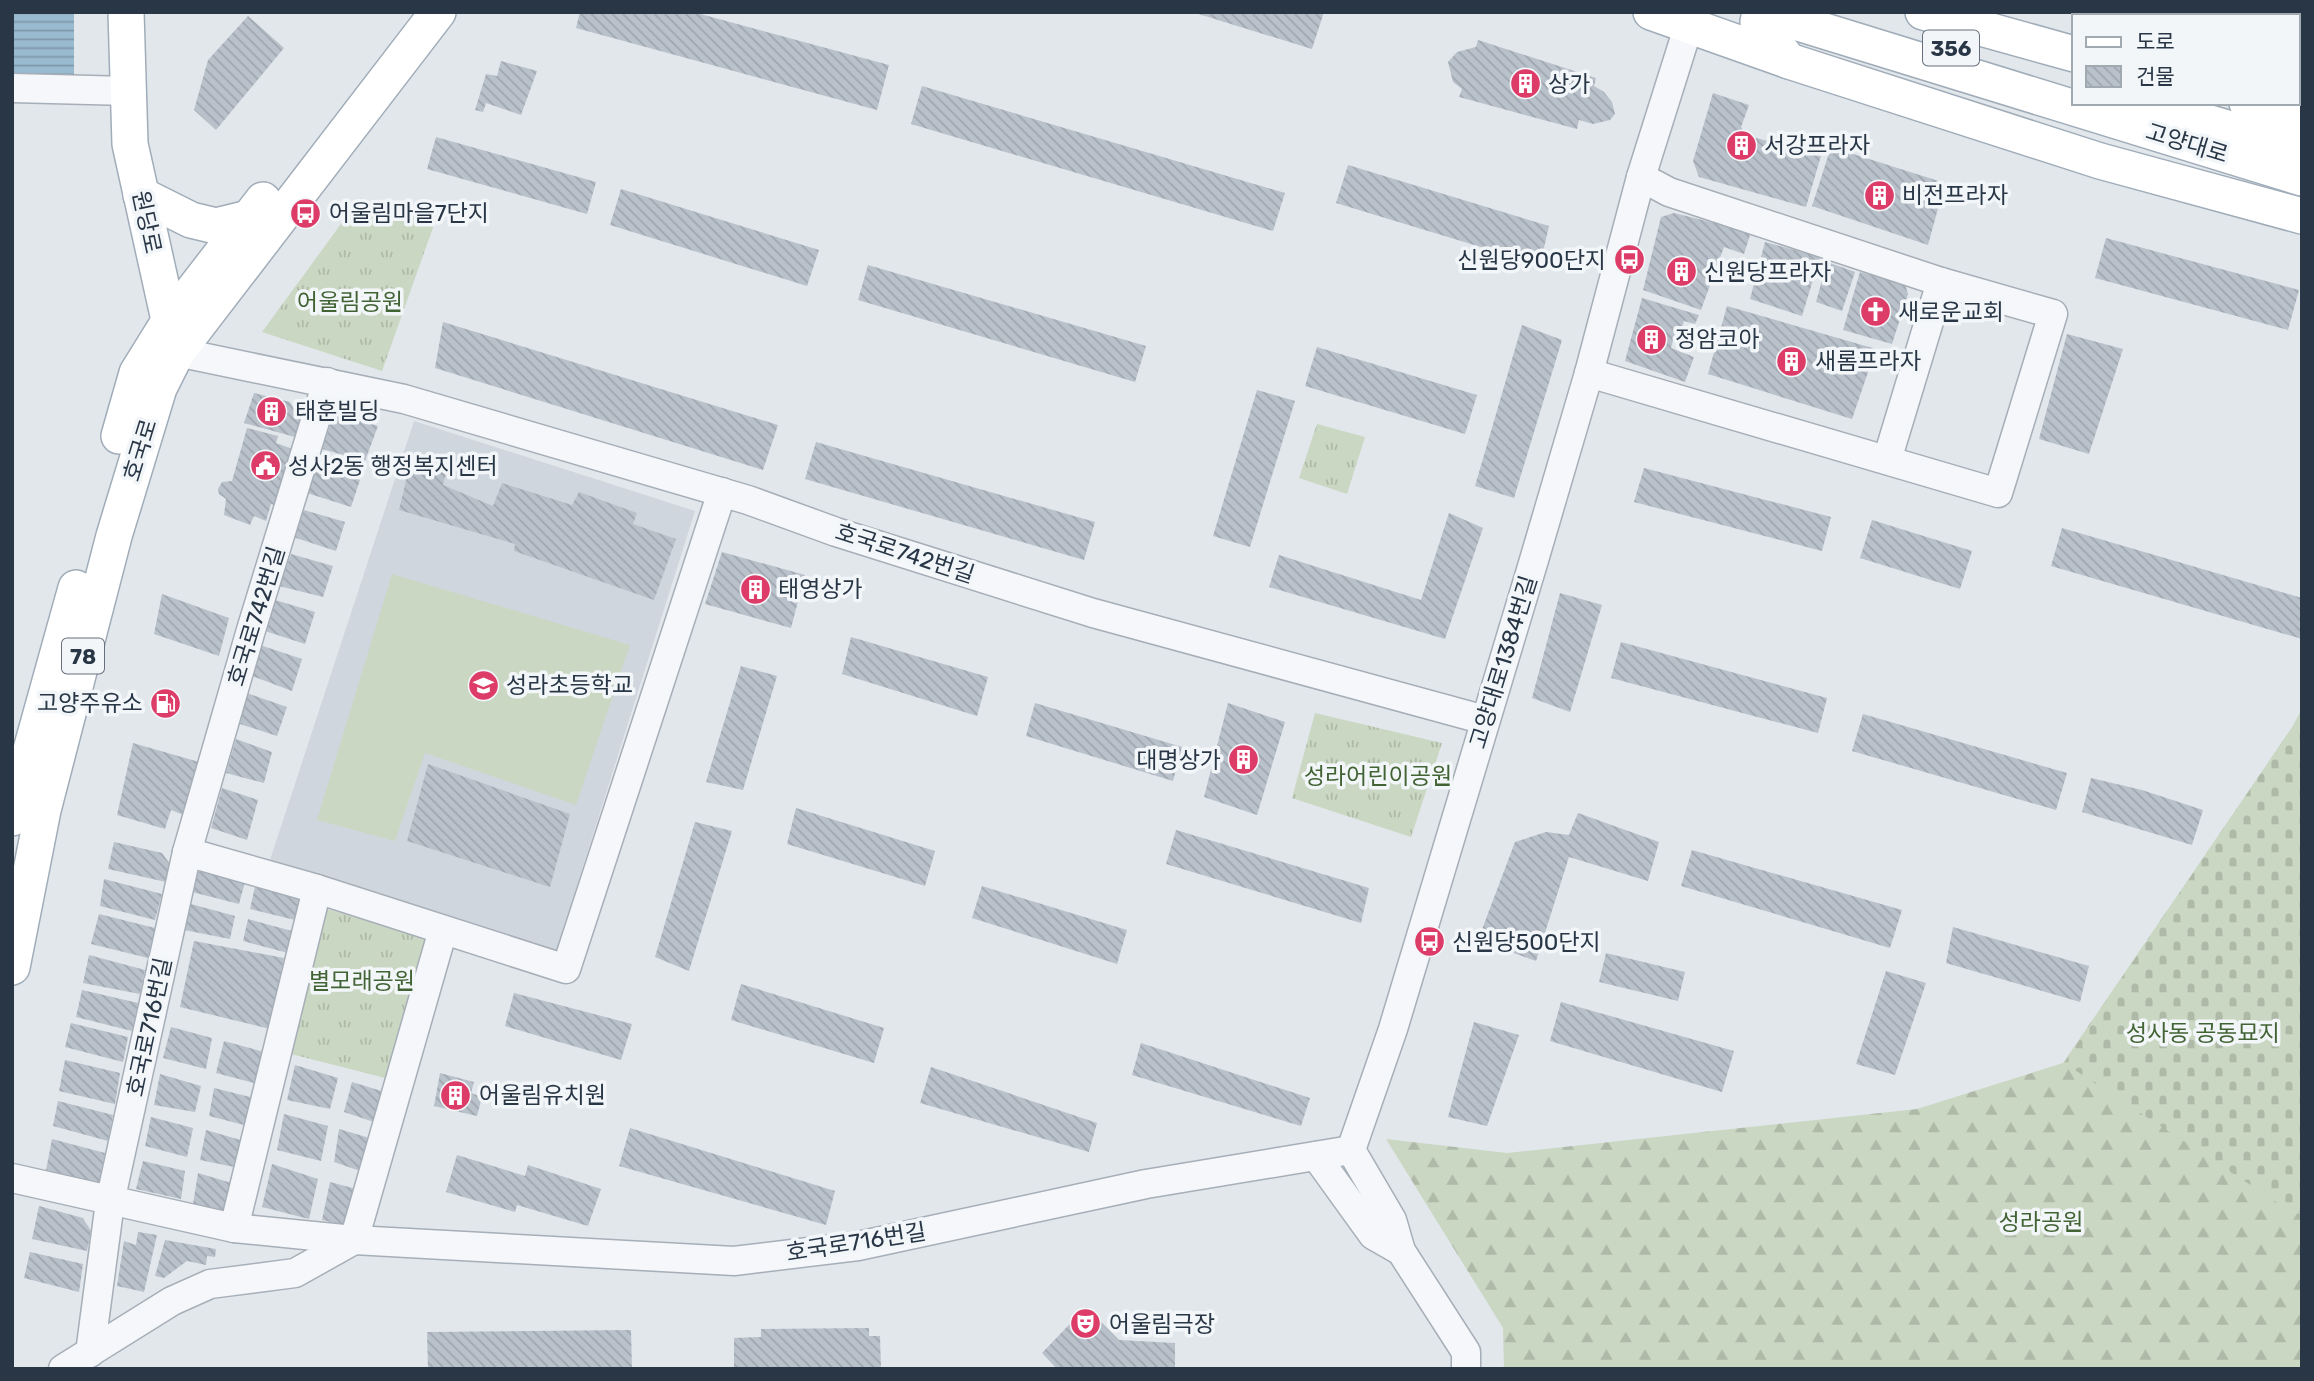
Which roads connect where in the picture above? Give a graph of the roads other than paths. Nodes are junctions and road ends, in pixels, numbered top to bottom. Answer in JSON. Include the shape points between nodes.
{"nodes":[{"id":1,"x":126,"y":12,"type":"edge"},
{"id":2,"x":410,"y":12,"type":"edge"},
{"id":3,"x":438,"y":12,"type":"edge"},
{"id":4,"x":1650,"y":12,"type":"edge"},
{"id":5,"x":1829,"y":12,"type":"edge"},
{"id":6,"x":1923,"y":12,"type":"edge"},
{"id":7,"x":1776,"y":17,"type":"edge"},
{"id":8,"x":1691,"y":18,"type":"edge"},
{"id":9,"x":2072,"y":53,"type":"edge"},
{"id":10,"x":1789,"y":61,"type":"junction"},
{"id":11,"x":2072,"y":83,"type":"edge"},
{"id":12,"x":12,"y":88,"type":"edge"},
{"id":13,"x":129,"y":91,"type":"junction"},
{"id":14,"x":2149,"y":105,"type":"edge"},
{"id":15,"x":2253,"y":105,"type":"edge"},
{"id":16,"x":2302,"y":120,"type":"edge"},
{"id":17,"x":2302,"y":150,"type":"edge"},
{"id":18,"x":1642,"y":177,"type":"junction"},
{"id":19,"x":2302,"y":178,"type":"edge"},
{"id":20,"x":141,"y":195,"type":"junction"},
{"id":21,"x":2302,"y":216,"type":"edge"},
{"id":22,"x":249,"y":218,"type":"junction"},
{"id":23,"x":1941,"y":282,"type":"junction"},
{"id":24,"x":173,"y":337,"type":"junction"},
{"id":25,"x":1589,"y":373,"type":"junction"},
{"id":26,"x":327,"y":382,"type":"junction"},
{"id":27,"x":1887,"y":460,"type":"junction"},
{"id":28,"x":722,"y":492,"type":"junction"},
{"id":29,"x":1485,"y":720,"type":"junction"},
{"id":30,"x":12,"y":818,"type":"edge"},
{"id":31,"x":187,"y":852,"type":"junction"},
{"id":32,"x":317,"y":889,"type":"junction"},
{"id":33,"x":443,"y":930,"type":"junction"},
{"id":34,"x":12,"y":967,"type":"edge"},
{"id":35,"x":1352,"y":1150,"type":"junction"},
{"id":36,"x":1316,"y":1156,"type":"junction"},
{"id":37,"x":12,"y":1178,"type":"edge"},
{"id":38,"x":110,"y":1202,"type":"junction"},
{"id":39,"x":234,"y":1228,"type":"junction"},
{"id":40,"x":354,"y":1240,"type":"junction"},
{"id":41,"x":1401,"y":1251,"type":"junction"},
{"id":42,"x":90,"y":1353,"type":"junction"},
{"id":43,"x":63,"y":1369,"type":"edge"},
{"id":44,"x":1466,"y":1369,"type":"edge"}],
"edges":[{"from":1,"to":13,"type":"main road","name":"원당로"},
{"from":2,"to":22,"type":"main road","name":"호국로","number":"78"},
{"from":3,"to":24,"type":"main road","name":"호국로","number":"78"},
{"from":4,"to":8,"type":"main road"},
{"from":5,"to":11,"type":"main road","number":"356"},
{"from":6,"to":9,"type":"main road"},
{"from":7,"to":10,"type":"main road","via":[[1759,22]]},
{"from":7,"to":19,"type":"main road","name":"고양대로","number":"356"},
{"from":8,"to":10,"type":"main road"},
{"from":8,"to":18,"type":"street","name":"고양대로1384번길"},
{"from":10,"to":21,"type":"main road","via":[[2100,161]]},
{"from":12,"to":13,"type":"street"},
{"from":13,"to":20,"type":"main road","name":"원당로","via":[[130,144]]},
{"from":14,"to":17,"type":"main road","name":"고양대로"},
{"from":15,"to":16,"type":"main road"},
{"from":18,"to":23,"type":"street","via":[[1669,192]]},
{"from":18,"to":25,"type":"street","name":"고양대로1384번길"},
{"from":20,"to":22,"type":"main road","via":[[191,220],[216,226]]},
{"from":20,"to":24,"type":"main road","name":"원당로"},
{"from":22,"to":24,"type":"main road","name":"호국로","number":"78"},
{"from":23,"to":27,"type":"street"},
{"from":23,"to":27,"type":"street","via":[[2053,314],[2015,440],[1998,493]]},
{"from":24,"to":26,"type":"street","name":"호국로742번길"},
{"from":24,"to":30,"type":"main road","name":"호국로","number":"78","via":[[137,373]]},
{"from":24,"to":34,"type":"main road","name":"호국로","number":"78","via":[[114,536],[43,810]]},
{"from":25,"to":27,"type":"street"},
{"from":25,"to":29,"type":"street","name":"고양대로1384번길"},
{"from":26,"to":28,"type":"street","name":"호국로742번길","via":[[404,399]]},
{"from":26,"to":31,"type":"street","name":"호국로742번길"},
{"from":28,"to":29,"type":"street","name":"호국로742번길","via":[[1093,613]]},
{"from":28,"to":33,"type":"street","via":[[566,970]]},
{"from":29,"to":35,"type":"street","name":"고양대로1384번길"},
{"from":31,"to":32,"type":"street"},
{"from":31,"to":38,"type":"street","name":"호국로716번길"},
{"from":32,"to":33,"type":"street"},
{"from":32,"to":39,"type":"street"},
{"from":33,"to":40,"type":"street"},
{"from":35,"to":36,"type":"street","name":"호국로716번길"},
{"from":35,"to":41,"type":"street","via":[[1392,1220]]},
{"from":36,"to":40,"type":"street","name":"호국로716번길","via":[[1146,1184],[858,1246],[734,1261]]},
{"from":36,"to":41,"type":"street","via":[[1373,1235]]},
{"from":37,"to":38,"type":"street","name":"호국로716번길"},
{"from":38,"to":39,"type":"street","name":"호국로716번길"},
{"from":38,"to":42,"type":"street"},
{"from":39,"to":40,"type":"street","name":"호국로716번길"},
{"from":40,"to":42,"type":"street","via":[[295,1273],[209,1284],[172,1301]]},
{"from":41,"to":44,"type":"street","via":[[1465,1352]]},
{"from":42,"to":43,"type":"street"}]}
